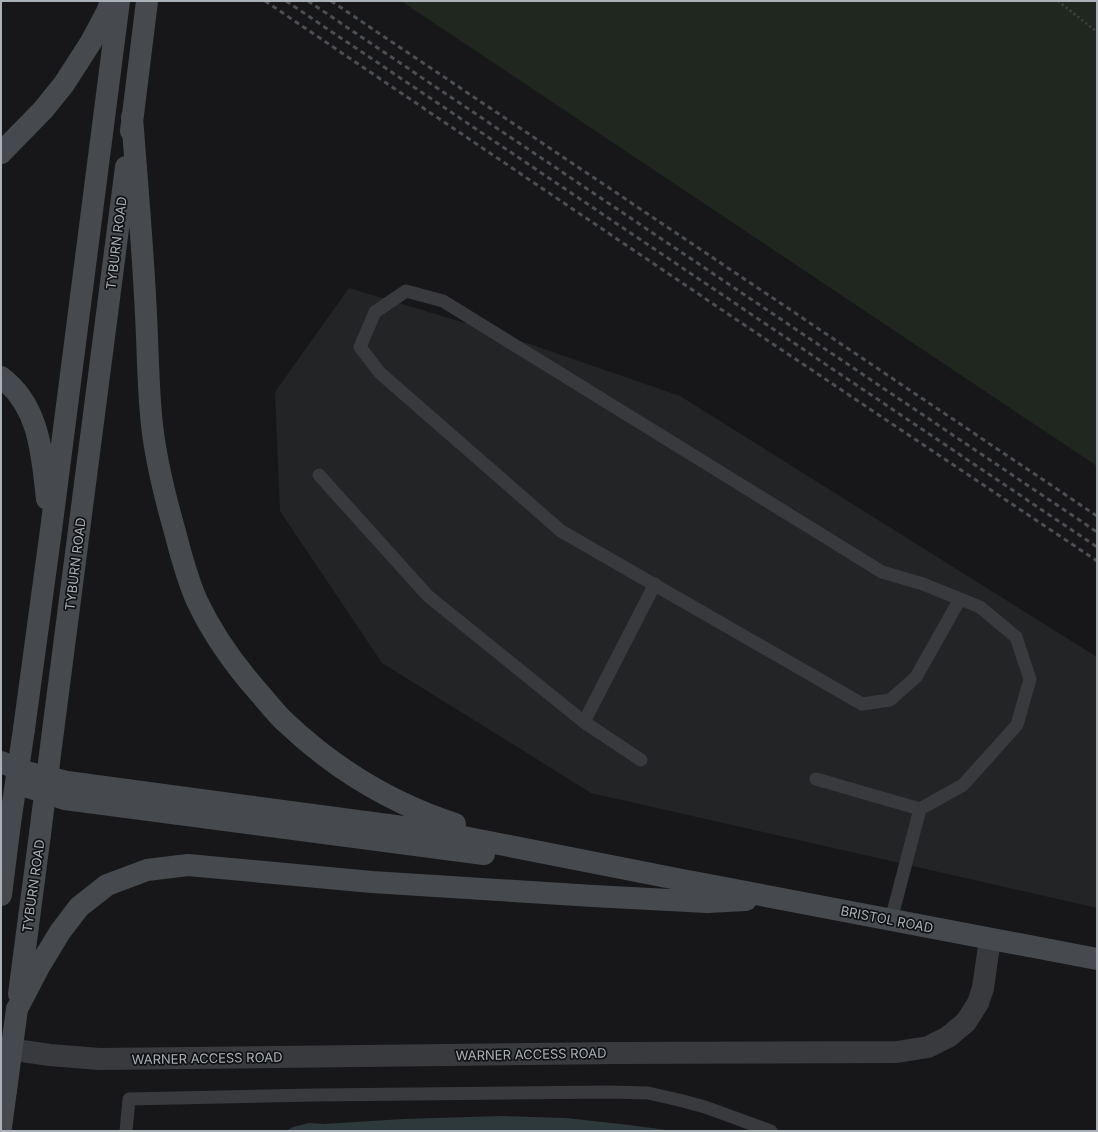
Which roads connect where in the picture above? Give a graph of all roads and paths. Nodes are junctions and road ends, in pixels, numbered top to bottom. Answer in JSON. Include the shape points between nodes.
{"nodes":[{"id":1,"x":111,"y":1,"type":"edge"},
{"id":2,"x":120,"y":1,"type":"edge"},
{"id":3,"x":147,"y":1,"type":"edge"},
{"id":4,"x":1058,"y":1,"type":"edge"},
{"id":5,"x":1097,"y":32,"type":"edge"},
{"id":6,"x":132,"y":117,"type":"junction"},
{"id":7,"x":1,"y":153,"type":"edge"},
{"id":8,"x":1,"y":377,"type":"edge"},
{"id":9,"x":319,"y":475,"type":"dead end"},
{"id":10,"x":51,"y":530,"type":"junction"},
{"id":11,"x":655,"y":584,"type":"junction"},
{"id":12,"x":960,"y":599,"type":"junction"},
{"id":13,"x":584,"y":722,"type":"junction"},
{"id":14,"x":641,"y":760,"type":"dead end"},
{"id":15,"x":1,"y":762,"type":"edge"},
{"id":16,"x":1,"y":778,"type":"edge"},
{"id":17,"x":816,"y":779,"type":"dead end"},
{"id":18,"x":920,"y":809,"type":"junction"},
{"id":19,"x":677,"y":879,"type":"junction"},
{"id":20,"x":1,"y":895,"type":"edge"},
{"id":21,"x":781,"y":899,"type":"junction"},
{"id":22,"x":891,"y":920,"type":"junction"},
{"id":23,"x":990,"y":938,"type":"junction"},
{"id":24,"x":1097,"y":959,"type":"edge"},
{"id":25,"x":17,"y":1009,"type":"junction"},
{"id":26,"x":1,"y":1048,"type":"edge"},
{"id":27,"x":1,"y":1127,"type":"edge"},
{"id":28,"x":126,"y":1131,"type":"edge"},
{"id":29,"x":771,"y":1131,"type":"edge"}],
"edges":[{"from":1,"to":7,"type":"main road","via":[[91,42],[64,84],[43,110]]},
{"from":2,"to":10,"type":"main road","name":"TYBURN ROAD"},
{"from":3,"to":6,"type":"main road","name":"TYBURN ROAD"},
{"from":4,"to":5,"type":"path"},
{"from":6,"to":19,"type":"main road","via":[[147,360],[153,427],[164,493],[182,558],[197,599],[224,648],[282,719],[310,744],[354,777],[402,804],[471,830]]},
{"from":6,"to":25,"type":"main road","name":"TYBURN ROAD","bridge":true},
{"from":8,"to":10,"type":"main road","via":[[22,398],[34,420],[41,444]]},
{"from":9,"to":13,"type":"lane","via":[[428,596]]},
{"from":10,"to":20,"type":"main road","name":"TYBURN ROAD","bridge":true},
{"from":11,"to":12,"type":"lane","via":[[862,704],[890,700],[916,677]]},
{"from":11,"to":12,"type":"lane","via":[[561,531],[380,373],[360,347],[375,312],[406,291],[443,301],[882,572],[923,584]]},
{"from":11,"to":13,"type":"lane"},
{"from":12,"to":18,"type":"lane","via":[[980,607],[1016,637],[1030,679],[1017,726],[963,785]]},
{"from":13,"to":14,"type":"lane"},
{"from":15,"to":19,"type":"main road","via":[[26,772],[67,782],[433,830]]},
{"from":16,"to":19,"type":"main road","via":[[65,798]]},
{"from":17,"to":18,"type":"lane"},
{"from":18,"to":22,"type":"lane"},
{"from":19,"to":21,"type":"main road","name":"BRISTOL ROAD"},
{"from":21,"to":22,"type":"main road","name":"BRISTOL ROAD"},
{"from":21,"to":25,"type":"main road","via":[[707,902],[593,896],[372,882],[188,864],[147,870],[107,885],[79,907],[60,932]]},
{"from":22,"to":23,"type":"main road","name":"BRISTOL ROAD"},
{"from":23,"to":24,"type":"main road","name":"BRISTOL ROAD"},
{"from":23,"to":26,"type":"street","name":"WARNER ACCESS ROAD","via":[[983,988],[978,1003],[966,1022],[948,1037],[928,1047],[897,1052],[100,1059]]},
{"from":25,"to":27,"type":"main road","name":"TYBURN ROAD","bridge":true},
{"from":28,"to":29,"type":"lane","via":[[129,1099],[608,1092],[648,1093],[679,1100]]}]}
